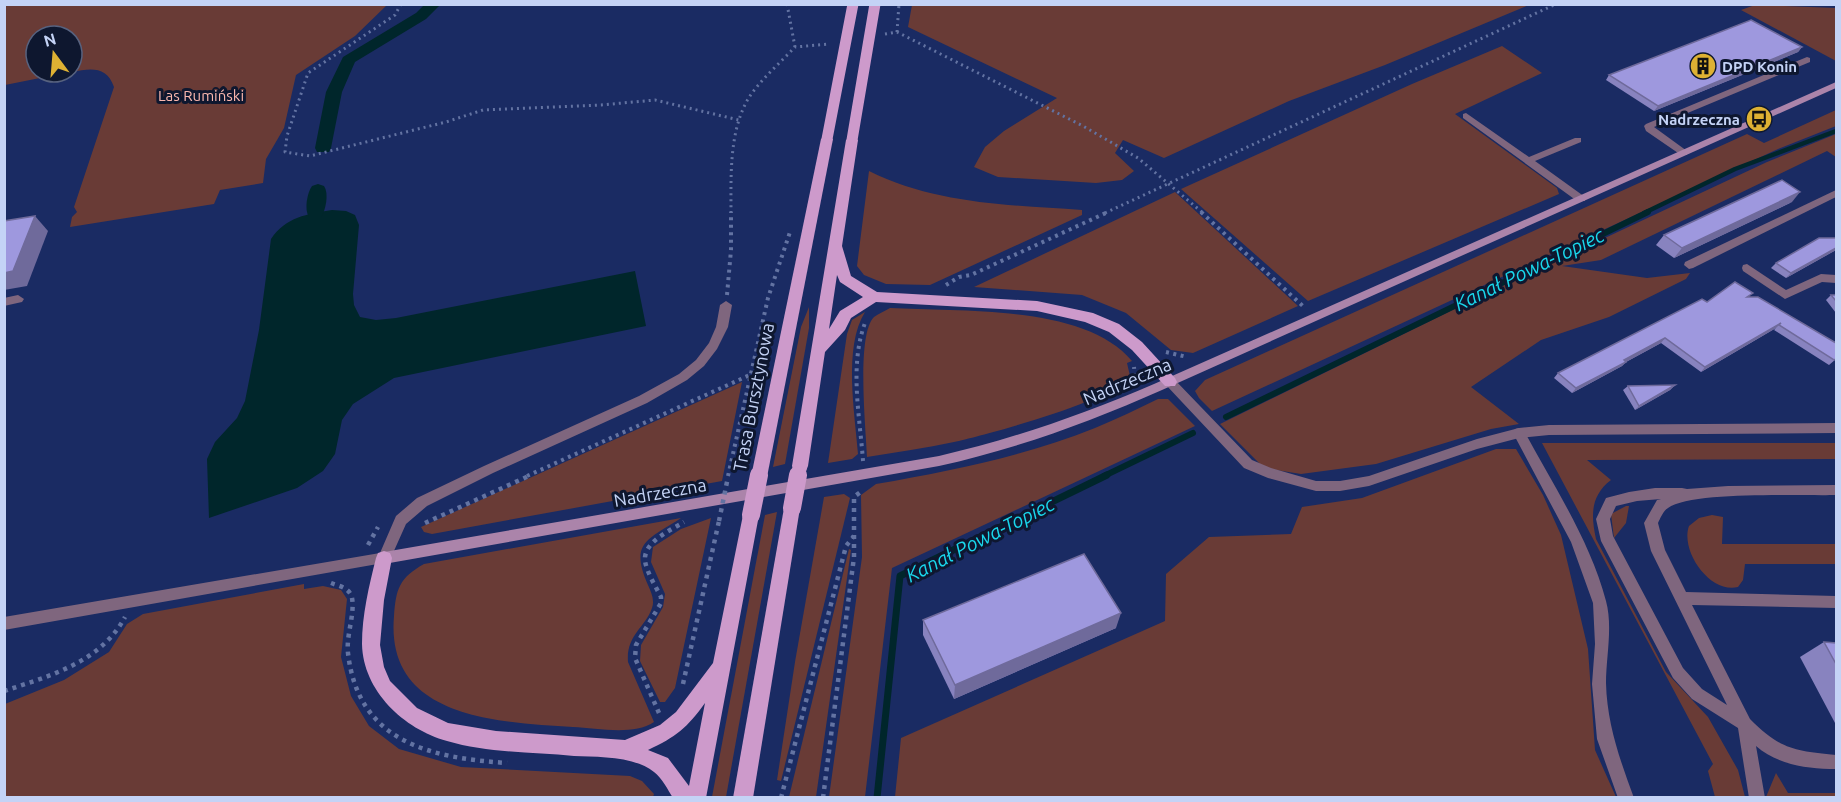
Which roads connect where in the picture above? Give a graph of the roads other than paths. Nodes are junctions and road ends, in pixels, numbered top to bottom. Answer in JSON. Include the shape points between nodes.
{"nodes":[{"id":1,"x":853,"y":4,"type":"edge"},
{"id":2,"x":875,"y":4,"type":"edge"},
{"id":3,"x":1807,"y":60,"type":"dead end"},
{"id":4,"x":1836,"y":85,"type":"edge"},
{"id":5,"x":1466,"y":116,"type":"dead end"},
{"id":6,"x":1578,"y":140,"type":"dead end"},
{"id":7,"x":1684,"y":153,"type":"junction"},
{"id":8,"x":1527,"y":161,"type":"junction"},
{"id":9,"x":1836,"y":193,"type":"edge"},
{"id":10,"x":1581,"y":199,"type":"junction"},
{"id":11,"x":835,"y":246,"type":"junction"},
{"id":12,"x":1689,"y":265,"type":"dead end"},
{"id":13,"x":1747,"y":268,"type":"dead end"},
{"id":14,"x":1836,"y":279,"type":"edge"},
{"id":15,"x":878,"y":297,"type":"junction"},
{"id":16,"x":18,"y":299,"type":"dead end"},
{"id":17,"x":4,"y":302,"type":"edge"},
{"id":18,"x":726,"y":305,"type":"road end"},
{"id":19,"x":818,"y":351,"type":"junction"},
{"id":20,"x":1170,"y":382,"type":"junction"},
{"id":21,"x":1836,"y":428,"type":"edge"},
{"id":22,"x":1519,"y":433,"type":"junction"},
{"id":23,"x":1836,"y":490,"type":"edge"},
{"id":24,"x":1689,"y":494,"type":"junction"},
{"id":25,"x":384,"y":558,"type":"junction"},
{"id":26,"x":1681,"y":597,"type":"junction"},
{"id":27,"x":1836,"y":602,"type":"edge"},
{"id":28,"x":4,"y":624,"type":"edge"},
{"id":29,"x":720,"y":667,"type":"junction"},
{"id":30,"x":1744,"y":724,"type":"junction"},
{"id":31,"x":625,"y":750,"type":"junction"},
{"id":32,"x":1836,"y":762,"type":"edge"},
{"id":33,"x":686,"y":798,"type":"edge"},
{"id":34,"x":696,"y":798,"type":"edge"},
{"id":35,"x":743,"y":798,"type":"edge"},
{"id":36,"x":1626,"y":798,"type":"edge"},
{"id":37,"x":1757,"y":798,"type":"edge"}],
"edges":[{"from":1,"to":29,"type":"main road","name":"Trasa Bursztynowa","bridge":true},
{"from":2,"to":11,"type":"main road","bridge":true},
{"from":3,"to":7,"type":"street","via":[[1649,126]]},
{"from":4,"to":7,"type":"street","name":"Nadrzeczna"},
{"from":5,"to":8,"type":"street"},
{"from":6,"to":8,"type":"street"},
{"from":7,"to":10,"type":"street","name":"Nadrzeczna"},
{"from":8,"to":10,"type":"street"},
{"from":9,"to":12,"type":"street"},
{"from":10,"to":20,"type":"street","name":"Nadrzeczna"},
{"from":11,"to":15,"type":"main road","via":[[845,279]]},
{"from":11,"to":19,"type":"main road"},
{"from":13,"to":14,"type":"street","via":[[1785,295],[1821,278]]},
{"from":15,"to":19,"type":"main road","via":[[845,315]]},
{"from":15,"to":20,"type":"main road","via":[[1037,306],[1088,317],[1114,328],[1137,346]]},
{"from":16,"to":17,"type":"street"},
{"from":18,"to":25,"type":"street","via":[[718,339],[683,377],[422,502],[401,520]]},
{"from":19,"to":35,"type":"main road","bridge":true},
{"from":20,"to":22,"type":"street","via":[[1248,464],[1316,486],[1369,481]]},
{"from":20,"to":25,"type":"street","name":"Nadrzeczna","via":[[1079,421],[959,457],[864,468]]},
{"from":21,"to":22,"type":"street"},
{"from":22,"to":36,"type":"street","via":[[1577,542],[1600,603],[1599,684],[1605,739]]},
{"from":23,"to":24,"type":"street"},
{"from":24,"to":26,"type":"street","via":[[1662,504],[1651,523],[1658,551]]},
{"from":24,"to":30,"type":"street","via":[[1652,493],[1611,502],[1603,519],[1606,537],[1678,673],[1697,694]]},
{"from":25,"to":28,"type":"street"},
{"from":25,"to":31,"type":"main road","via":[[371,645],[384,687],[410,714],[447,732],[496,740]]},
{"from":26,"to":27,"type":"street"},
{"from":26,"to":30,"type":"street"},
{"from":29,"to":31,"type":"main road","via":[[683,718],[667,732]]},
{"from":29,"to":34,"type":"main road","name":"Trasa Bursztynowa"},
{"from":30,"to":32,"type":"street","via":[[1762,744],[1778,753]]},
{"from":30,"to":37,"type":"street"},
{"from":31,"to":33,"type":"main road","via":[[661,765]]}]}
